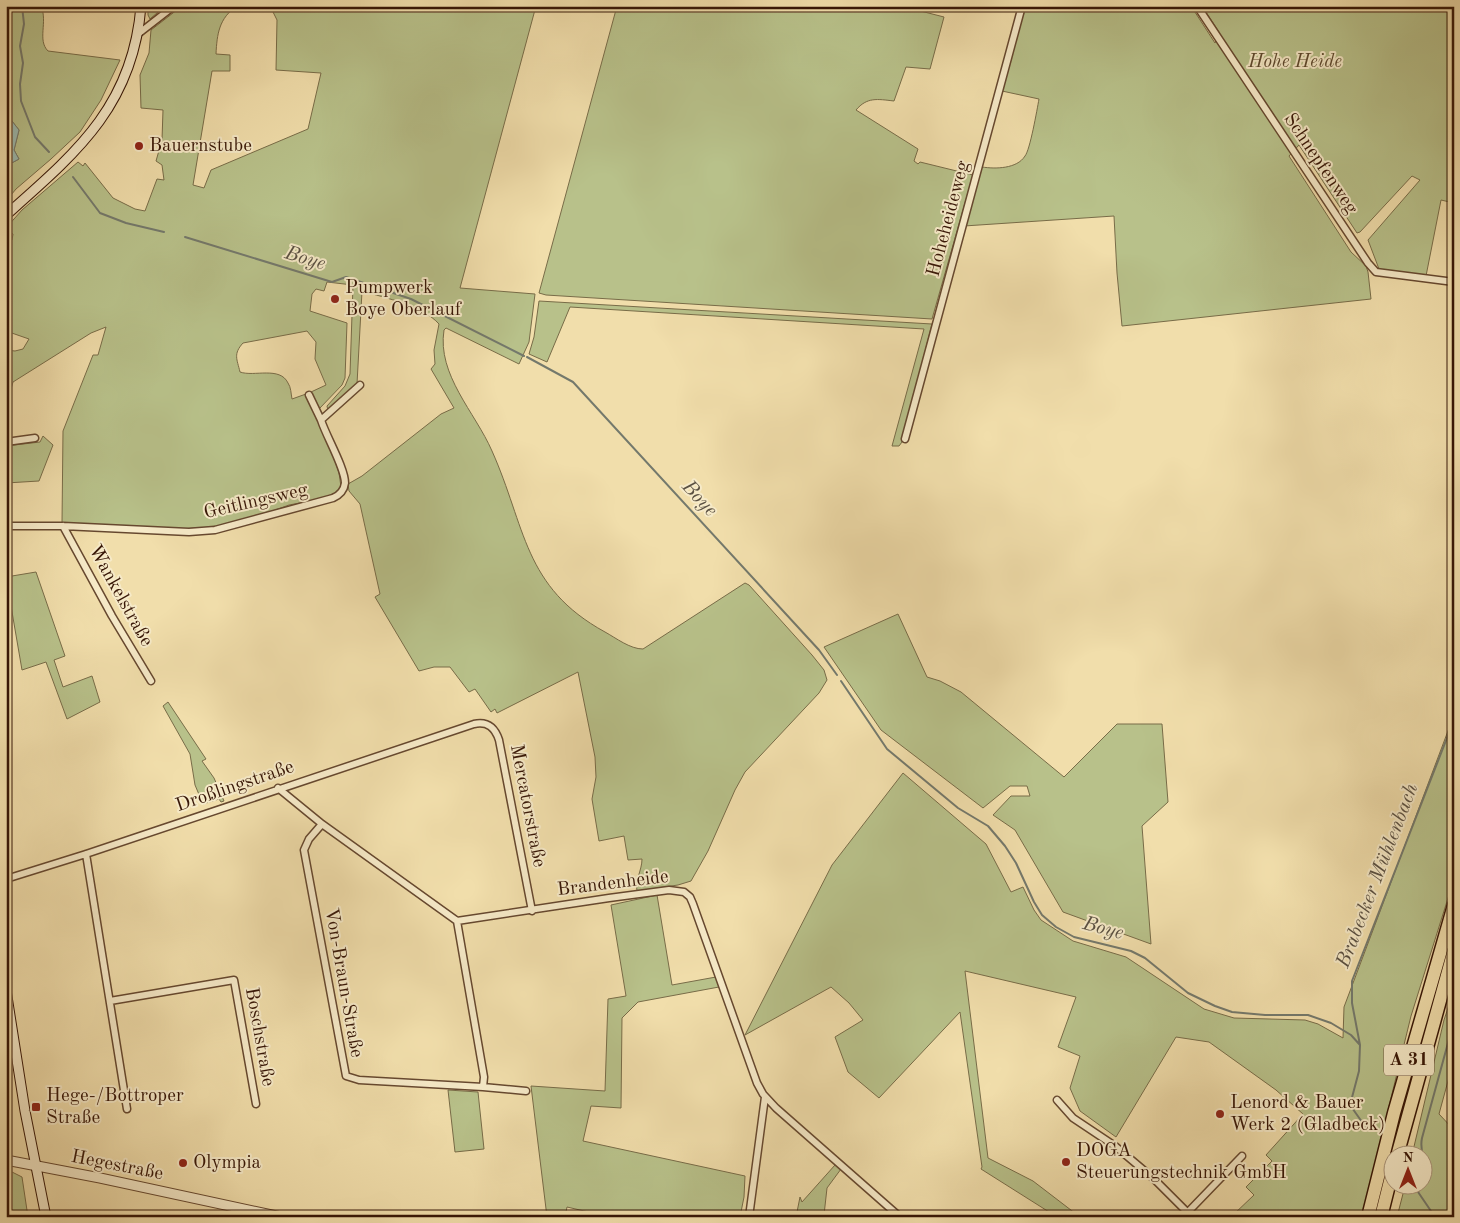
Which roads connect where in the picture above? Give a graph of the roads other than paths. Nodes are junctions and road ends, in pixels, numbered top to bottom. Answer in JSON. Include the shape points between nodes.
{"nodes":[{"id":1,"x":141,"y":6,"type":"edge"},
{"id":2,"x":174,"y":6,"type":"edge"},
{"id":3,"x":1022,"y":6,"type":"edge"},
{"id":4,"x":1197,"y":6,"type":"edge"},
{"id":5,"x":138,"y":34,"type":"junction"},
{"id":6,"x":6,"y":215,"type":"edge"},
{"id":7,"x":1454,"y":282,"type":"edge"},
{"id":8,"x":360,"y":385,"type":"dead end"},
{"id":9,"x":309,"y":395,"type":"dead end"},
{"id":10,"x":321,"y":420,"type":"junction"},
{"id":11,"x":34,"y":438,"type":"dead end"},
{"id":12,"x":905,"y":439,"type":"dead end"},
{"id":13,"x":6,"y":442,"type":"edge"},
{"id":14,"x":6,"y":526,"type":"edge"},
{"id":15,"x":63,"y":526,"type":"junction"},
{"id":16,"x":151,"y":681,"type":"dead end"},
{"id":17,"x":474,"y":724,"type":"joint"},
{"id":18,"x":278,"y":788,"type":"junction"},
{"id":19,"x":322,"y":824,"type":"junction"},
{"id":20,"x":86,"y":854,"type":"junction"},
{"id":21,"x":6,"y":879,"type":"edge"},
{"id":22,"x":1454,"y":904,"type":"edge"},
{"id":23,"x":532,"y":911,"type":"junction"},
{"id":24,"x":457,"y":921,"type":"junction"},
{"id":25,"x":1454,"y":950,"type":"edge"},
{"id":26,"x":6,"y":990,"type":"edge"},
{"id":27,"x":110,"y":1001,"type":"junction"},
{"id":28,"x":483,"y":1087,"type":"junction"},
{"id":29,"x":526,"y":1091,"type":"dead end"},
{"id":30,"x":765,"y":1097,"type":"junction"},
{"id":31,"x":1057,"y":1100,"type":"dead end"},
{"id":32,"x":256,"y":1104,"type":"dead end"},
{"id":33,"x":128,"y":1108,"type":"dead end"},
{"id":34,"x":1400,"y":1146,"type":"edge"},
{"id":35,"x":1242,"y":1156,"type":"dead end"},
{"id":36,"x":6,"y":1160,"type":"edge"},
{"id":37,"x":35,"y":1167,"type":"junction"},
{"id":38,"x":1386,"y":1196,"type":"edge"},
{"id":39,"x":1190,"y":1214,"type":"edge"},
{"id":40,"x":46,"y":1217,"type":"edge"},
{"id":41,"x":280,"y":1217,"type":"edge"},
{"id":42,"x":749,"y":1217,"type":"edge"},
{"id":43,"x":900,"y":1217,"type":"edge"},
{"id":44,"x":1368,"y":1217,"type":"edge"},
{"id":45,"x":1381,"y":1217,"type":"edge"}],
"edges":[{"from":1,"to":5,"type":"main road"},
{"from":2,"to":5,"type":"street"},
{"from":3,"to":12,"type":"street","name":"Hoheheideweg"},
{"from":4,"to":7,"type":"street","name":"Schnepfenweg","via":[[1372,268],[1376,272],[1399,276]]},
{"from":5,"to":6,"type":"main road","via":[[127,72],[93,132]]},
{"from":8,"to":10,"type":"street"},
{"from":9,"to":10,"type":"street","name":"Geitlingsweg"},
{"from":10,"to":15,"type":"street","name":"Geitlingsweg","via":[[344,475],[343,489],[333,498],[215,530],[189,532]]},
{"from":11,"to":13,"type":"street"},
{"from":14,"to":15,"type":"street","name":"Geitlingsweg"},
{"from":15,"to":16,"type":"street","name":"Wankelstraße"},
{"from":17,"to":18,"type":"street","name":"Droßlingstraße"},
{"from":17,"to":23,"type":"street","name":"Mercatorstraße","via":[[489,725],[499,740]]},
{"from":18,"to":19,"type":"street"},
{"from":18,"to":20,"type":"street","name":"Droßlingstraße"},
{"from":19,"to":24,"type":"street"},
{"from":19,"to":28,"type":"street","name":"Von-Braun-Straße","via":[[304,850],[346,1076],[358,1080]]},
{"from":20,"to":21,"type":"street","name":"Droßlingstraße"},
{"from":20,"to":27,"type":"street"},
{"from":22,"to":44,"type":"highway","number":"A 31"},
{"from":23,"to":24,"type":"street","name":"Brandenheide"},
{"from":23,"to":30,"type":"street","name":"Brandenheide","via":[[618,896],[669,890],[684,892],[693,904]]},
{"from":24,"to":28,"type":"street","via":[[484,1077]]},
{"from":25,"to":34,"type":"highway","number":"A 31"},
{"from":26,"to":37,"type":"main road"},
{"from":27,"to":32,"type":"street","name":"Boschstraße","via":[[234,980]]},
{"from":27,"to":33,"type":"street"},
{"from":28,"to":29,"type":"street","name":"Von-Braun-Straße"},
{"from":30,"to":42,"type":"street"},
{"from":30,"to":43,"type":"street","name":"Brandenheide"},
{"from":31,"to":39,"type":"street","via":[[1073,1118],[1116,1146]]},
{"from":35,"to":39,"type":"street"},
{"from":36,"to":37,"type":"main road","name":"Hegestraße"},
{"from":37,"to":40,"type":"main road"},
{"from":37,"to":41,"type":"main road","name":"Hegestraße"},
{"from":38,"to":45,"type":"highway"}]}
